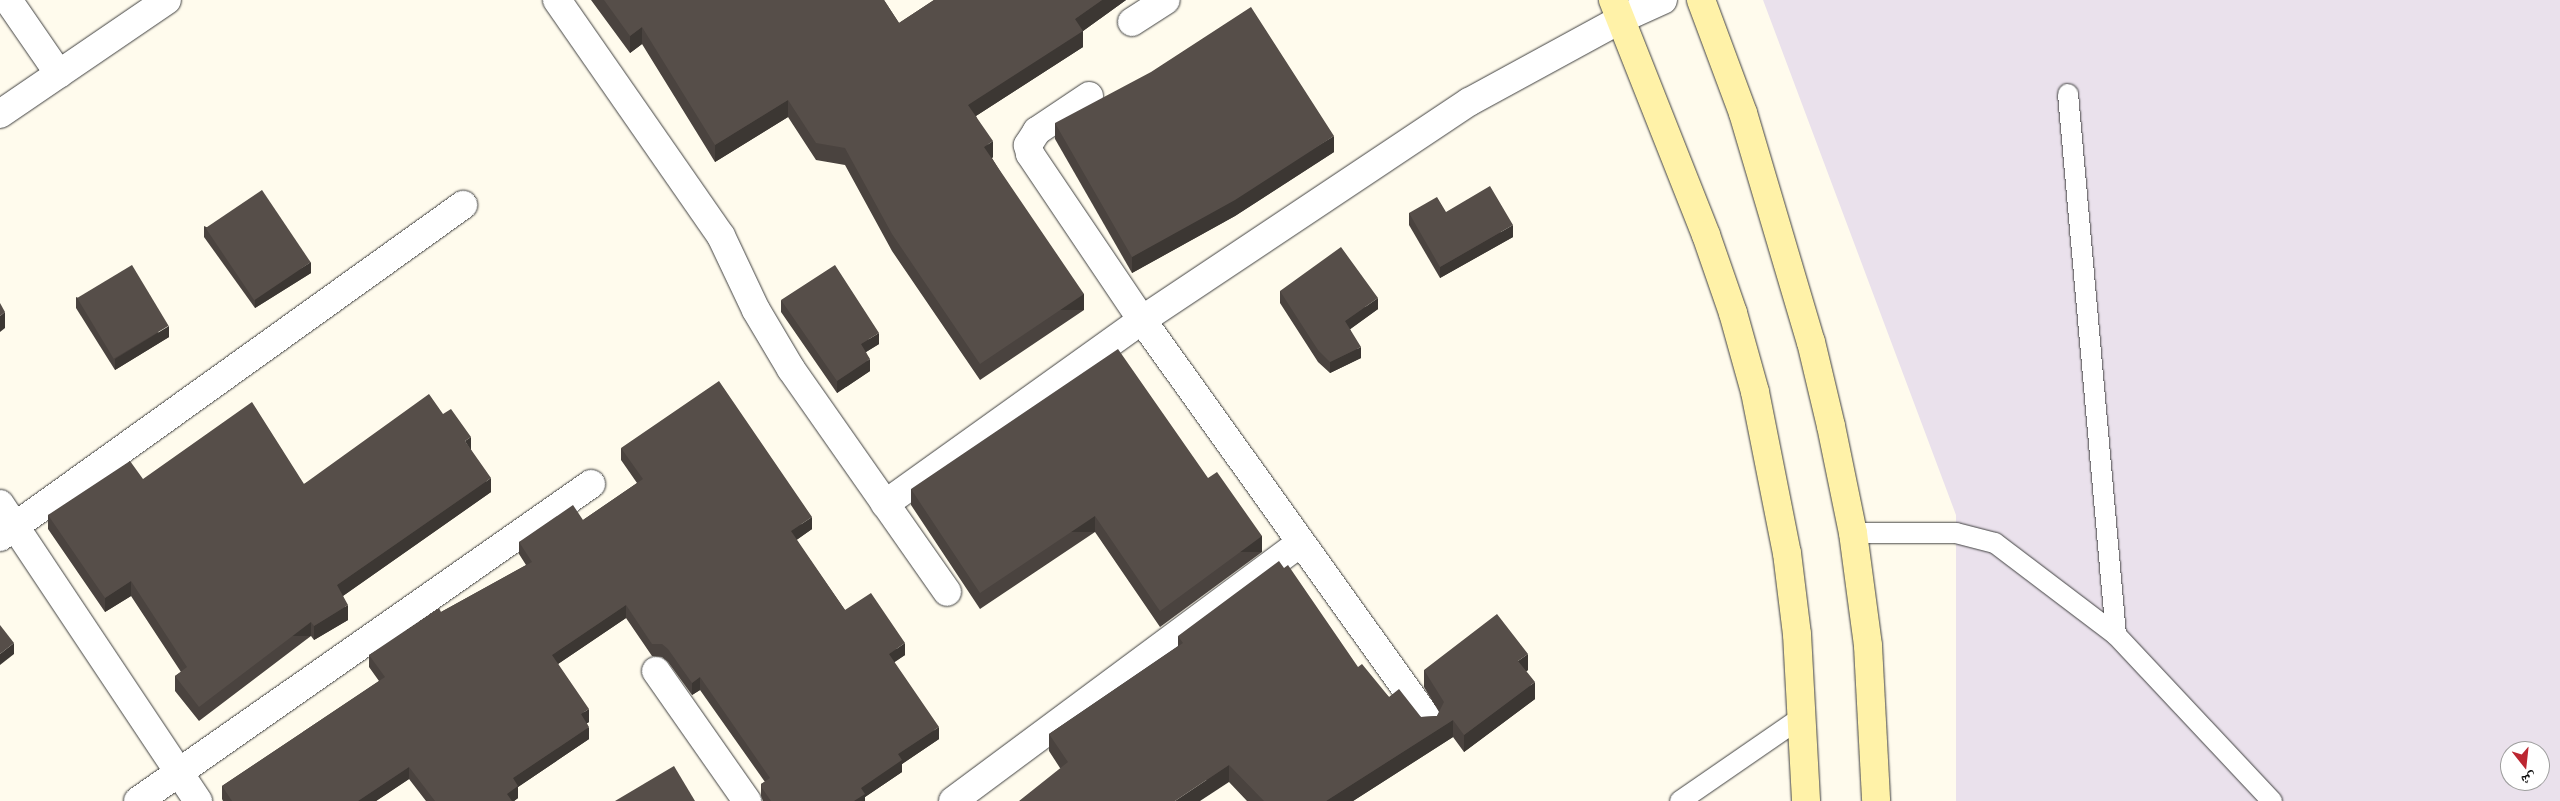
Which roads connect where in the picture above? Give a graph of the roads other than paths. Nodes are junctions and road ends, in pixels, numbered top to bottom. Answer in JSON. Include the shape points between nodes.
{"nodes":[{"id":1,"x":8,"y":0,"type":"edge"},
{"id":2,"x":167,"y":0,"type":"edge"},
{"id":3,"x":557,"y":0,"type":"edge"},
{"id":4,"x":1166,"y":0,"type":"edge"},
{"id":5,"x":1664,"y":0,"type":"edge"},
{"id":6,"x":1700,"y":0,"type":"edge"},
{"id":7,"x":1617,"y":10,"type":"edge"},
{"id":8,"x":1132,"y":22,"type":"dead end"},
{"id":9,"x":59,"y":74,"type":"junction"},
{"id":10,"x":2068,"y":94,"type":"dead end"},
{"id":11,"x":1088,"y":96,"type":"dead end"},
{"id":12,"x":0,"y":114,"type":"edge"},
{"id":13,"x":463,"y":205,"type":"dead end"},
{"id":14,"x":1142,"y":320,"type":"junction"},
{"id":15,"x":591,"y":484,"type":"dead end"},
{"id":16,"x":885,"y":504,"type":"junction"},
{"id":17,"x":5,"y":523,"type":"edge"},
{"id":18,"x":1853,"y":533,"type":"junction"},
{"id":19,"x":1300,"y":543,"type":"junction"},
{"id":20,"x":947,"y":592,"type":"dead end"},
{"id":21,"x":2116,"y":635,"type":"junction"},
{"id":22,"x":656,"y":671,"type":"dead end"},
{"id":23,"x":1803,"y":716,"type":"junction"},
{"id":24,"x":1428,"y":720,"type":"edge"},
{"id":25,"x":178,"y":773,"type":"junction"},
{"id":26,"x":138,"y":801,"type":"edge"},
{"id":27,"x":198,"y":801,"type":"edge"},
{"id":28,"x":747,"y":801,"type":"edge"},
{"id":29,"x":953,"y":801,"type":"edge"},
{"id":30,"x":1680,"y":801,"type":"edge"},
{"id":31,"x":1806,"y":801,"type":"edge"},
{"id":32,"x":1876,"y":801,"type":"edge"},
{"id":33,"x":2272,"y":801,"type":"edge"}],
"edges":[{"from":1,"to":9,"type":"street"},
{"from":2,"to":9,"type":"street"},
{"from":3,"to":16,"type":"street","via":[[721,236],[773,340]]},
{"from":4,"to":8,"type":"street"},
{"from":5,"to":7,"type":"street"},
{"from":6,"to":18,"type":"street","via":[[1743,113],[1811,342]]},
{"from":7,"to":14,"type":"street","via":[[1470,102]]},
{"from":7,"to":23,"type":"street","via":[[1706,235],[1733,313],[1755,392],[1787,553]]},
{"from":9,"to":12,"type":"street"},
{"from":10,"to":21,"type":"lane"},
{"from":11,"to":14,"type":"street","via":[[1037,131],[1028,145],[1030,154]]},
{"from":13,"to":17,"type":"street"},
{"from":14,"to":16,"type":"street"},
{"from":14,"to":19,"type":"street"},
{"from":15,"to":25,"type":"street"},
{"from":16,"to":20,"type":"street"},
{"from":17,"to":25,"type":"street"},
{"from":18,"to":21,"type":"lane","via":[[1956,532],[1995,543]]},
{"from":18,"to":32,"type":"street","via":[[1868,646]]},
{"from":19,"to":24,"type":"street"},
{"from":19,"to":29,"type":"street"},
{"from":21,"to":33,"type":"lane"},
{"from":22,"to":28,"type":"street"},
{"from":23,"to":30,"type":"lane"},
{"from":23,"to":31,"type":"street"},
{"from":25,"to":26,"type":"street"},
{"from":25,"to":27,"type":"street"}]}
